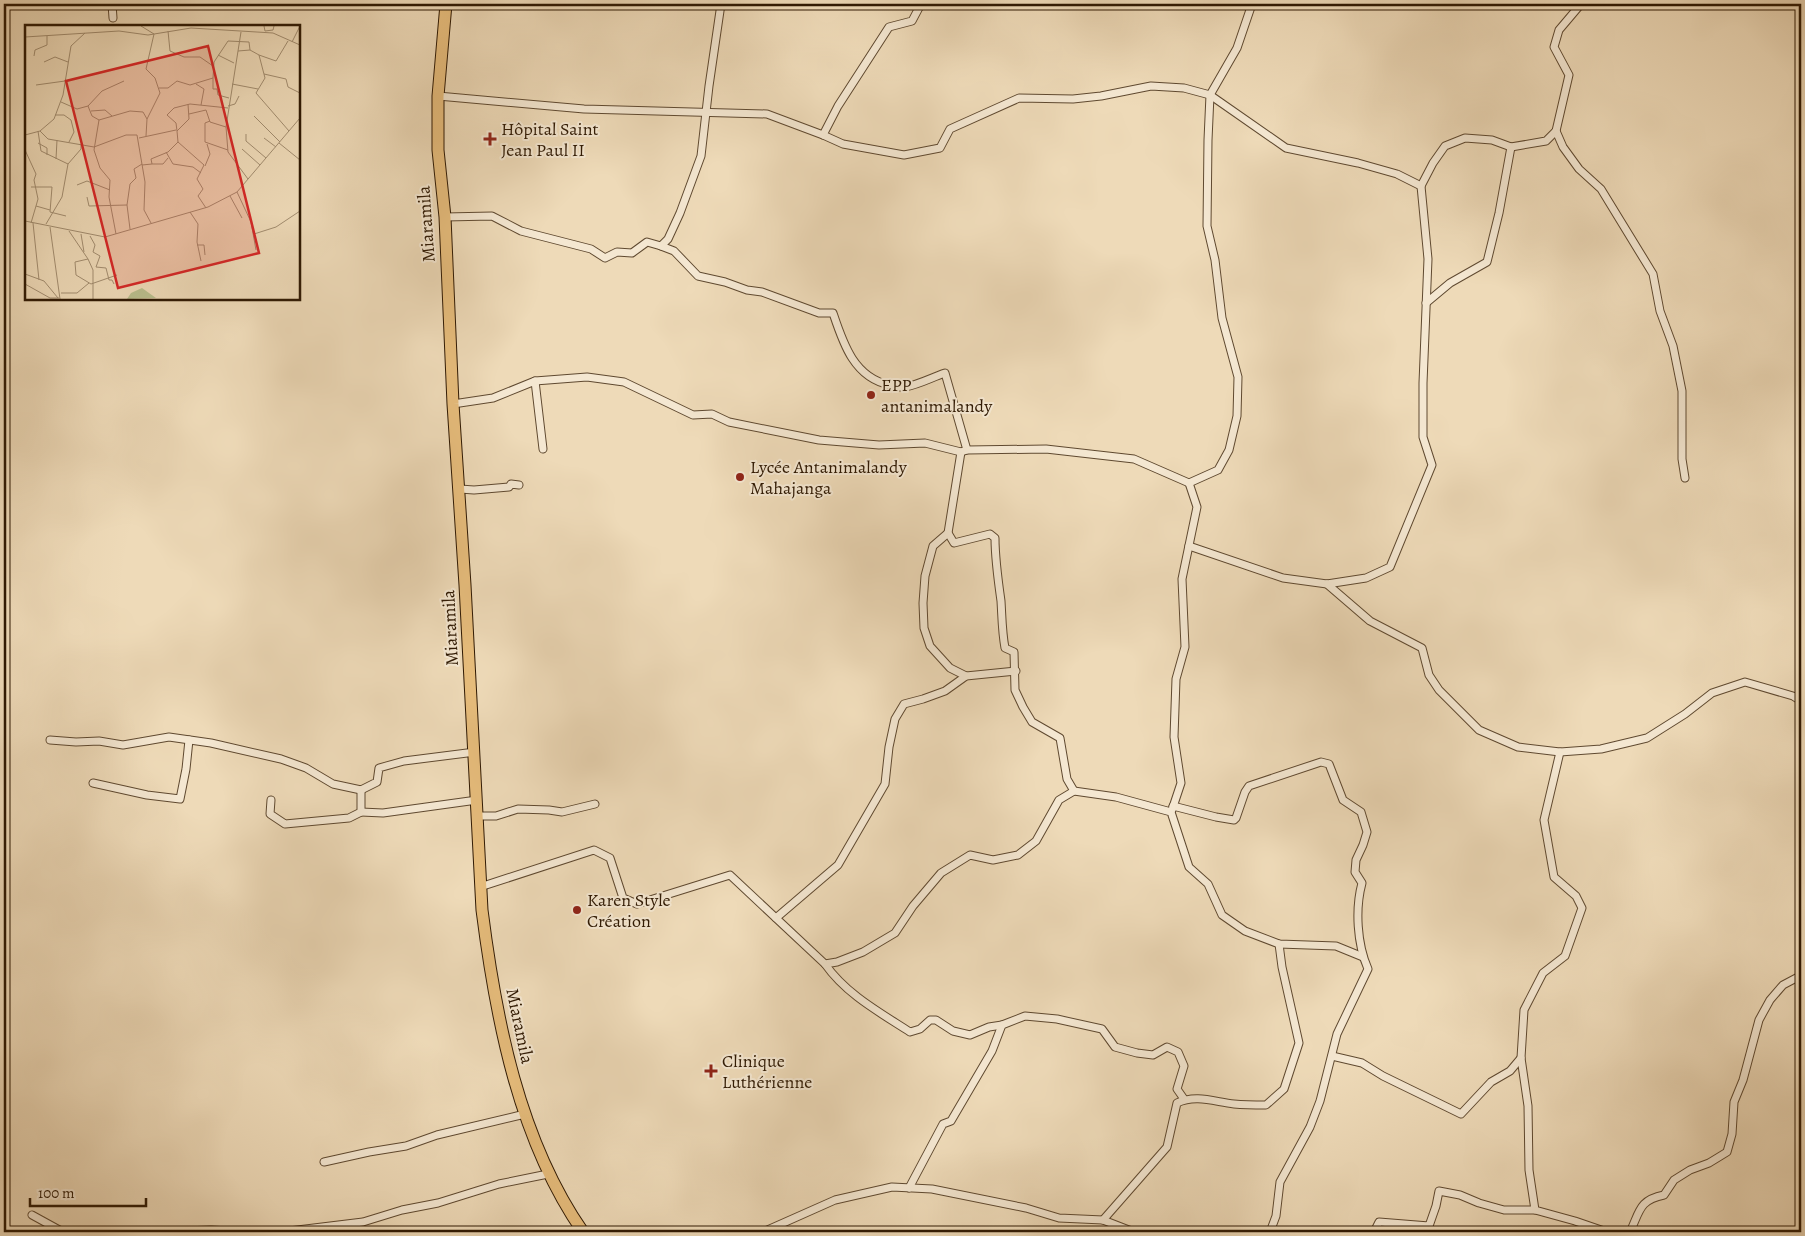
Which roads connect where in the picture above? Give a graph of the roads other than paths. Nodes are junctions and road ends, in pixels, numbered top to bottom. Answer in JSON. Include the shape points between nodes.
{"nodes":[{"id":1,"x":112,"y":4,"type":"edge"},
{"id":2,"x":446,"y":4,"type":"edge"},
{"id":3,"x":721,"y":4,"type":"edge"},
{"id":4,"x":921,"y":4,"type":"edge"},
{"id":5,"x":1252,"y":4,"type":"edge"},
{"id":6,"x":1582,"y":4,"type":"edge"},
{"id":7,"x":113,"y":18,"type":"dead end"},
{"id":8,"x":1210,"y":95,"type":"junction"},
{"id":9,"x":438,"y":96,"type":"junction"},
{"id":10,"x":707,"y":113,"type":"junction"},
{"id":11,"x":1556,"y":131,"type":"junction"},
{"id":12,"x":823,"y":135,"type":"junction"},
{"id":13,"x":1511,"y":147,"type":"junction"},
{"id":14,"x":1421,"y":186,"type":"junction"},
{"id":15,"x":445,"y":216,"type":"junction"},
{"id":16,"x":661,"y":246,"type":"junction"},
{"id":17,"x":1426,"y":303,"type":"junction"},
{"id":18,"x":535,"y":381,"type":"junction"},
{"id":19,"x":453,"y":404,"type":"junction"},
{"id":20,"x":543,"y":449,"type":"dead end"},
{"id":21,"x":964,"y":451,"type":"junction"},
{"id":22,"x":1685,"y":478,"type":"dead end"},
{"id":23,"x":1190,"y":483,"type":"junction"},
{"id":24,"x":519,"y":484,"type":"dead end"},
{"id":25,"x":460,"y":489,"type":"junction"},
{"id":26,"x":948,"y":533,"type":"junction"},
{"id":27,"x":1188,"y":546,"type":"junction"},
{"id":28,"x":1327,"y":584,"type":"junction"},
{"id":29,"x":1016,"y":672,"type":"junction"},
{"id":30,"x":966,"y":676,"type":"junction"},
{"id":31,"x":1801,"y":701,"type":"edge"},
{"id":32,"x":50,"y":740,"type":"dead end"},
{"id":33,"x":189,"y":740,"type":"junction"},
{"id":34,"x":475,"y":752,"type":"junction"},
{"id":35,"x":1560,"y":752,"type":"junction"},
{"id":36,"x":93,"y":783,"type":"dead end"},
{"id":37,"x":361,"y":790,"type":"junction"},
{"id":38,"x":1074,"y":792,"type":"junction"},
{"id":39,"x":271,"y":800,"type":"dead end"},
{"id":40,"x":477,"y":800,"type":"junction"},
{"id":41,"x":595,"y":804,"type":"dead end"},
{"id":42,"x":1172,"y":809,"type":"junction"},
{"id":43,"x":361,"y":812,"type":"junction"},
{"id":44,"x":478,"y":816,"type":"junction"},
{"id":45,"x":480,"y":886,"type":"junction"},
{"id":46,"x":776,"y":918,"type":"junction"},
{"id":47,"x":1279,"y":944,"type":"junction"},
{"id":48,"x":1363,"y":956,"type":"junction"},
{"id":49,"x":825,"y":964,"type":"junction"},
{"id":50,"x":1801,"y":973,"type":"edge"},
{"id":51,"x":1002,"y":1026,"type":"junction"},
{"id":52,"x":1332,"y":1056,"type":"junction"},
{"id":53,"x":1521,"y":1058,"type":"junction"},
{"id":54,"x":1184,"y":1099,"type":"junction"},
{"id":55,"x":525,"y":1114,"type":"junction"},
{"id":56,"x":324,"y":1162,"type":"dead end"},
{"id":57,"x":548,"y":1174,"type":"junction"},
{"id":58,"x":909,"y":1188,"type":"junction"},
{"id":59,"x":1535,"y":1210,"type":"junction"},
{"id":60,"x":32,"y":1215,"type":"dead end"},
{"id":61,"x":1103,"y":1220,"type":"junction"},
{"id":62,"x":63,"y":1232,"type":"edge"},
{"id":63,"x":159,"y":1232,"type":"edge"},
{"id":64,"x":247,"y":1232,"type":"edge"},
{"id":65,"x":281,"y":1232,"type":"edge"},
{"id":66,"x":583,"y":1232,"type":"edge"},
{"id":67,"x":763,"y":1232,"type":"edge"},
{"id":68,"x":1134,"y":1232,"type":"edge"},
{"id":69,"x":1270,"y":1232,"type":"edge"},
{"id":70,"x":1374,"y":1232,"type":"edge"},
{"id":71,"x":1608,"y":1232,"type":"edge"},
{"id":72,"x":1630,"y":1232,"type":"edge"}],
"edges":[{"from":1,"to":7,"type":"street"},
{"from":2,"to":9,"type":"main road","name":"Miaramila"},
{"from":3,"to":10,"type":"street"},
{"from":4,"to":12,"type":"street","via":[[912,21],[889,27]]},
{"from":5,"to":8,"type":"street","via":[[1236,48]]},
{"from":6,"to":11,"type":"street","via":[[1559,30],[1554,47],[1568,75]]},
{"from":8,"to":12,"type":"street","via":[[1184,88],[1151,86],[1073,99],[1019,98],[950,129],[940,148],[904,156],[843,144]]},
{"from":8,"to":14,"type":"street","via":[[1286,148],[1358,163],[1397,174]]},
{"from":8,"to":23,"type":"street","via":[[1207,226],[1222,318],[1238,377],[1237,416],[1229,450],[1218,470]]},
{"from":9,"to":10,"type":"street","via":[[584,109]]},
{"from":9,"to":15,"type":"main road","name":"Miaramila","via":[[438,150]]},
{"from":10,"to":12,"type":"street","via":[[767,114]]},
{"from":10,"to":16,"type":"street","via":[[701,156],[668,239]]},
{"from":11,"to":13,"type":"street","via":[[1546,141]]},
{"from":11,"to":22,"type":"street","via":[[1579,169],[1601,189],[1653,274],[1682,391]]},
{"from":13,"to":14,"type":"street","via":[[1492,140],[1465,138],[1445,146]]},
{"from":13,"to":17,"type":"street","via":[[1487,262],[1450,283]]},
{"from":14,"to":17,"type":"street","via":[[1428,259]]},
{"from":15,"to":16,"type":"street","via":[[492,216],[521,232],[591,249],[605,258],[617,252],[632,253],[647,242]]},
{"from":15,"to":19,"type":"main road","name":"Miaramila"},
{"from":16,"to":21,"type":"street","via":[[674,251],[698,276],[762,292],[819,313],[833,313],[843,343],[869,378],[904,387],[945,373]]},
{"from":17,"to":28,"type":"street","via":[[1424,437],[1432,466],[1390,567],[1366,578]]},
{"from":18,"to":19,"type":"street","via":[[493,398]]},
{"from":18,"to":20,"type":"street"},
{"from":18,"to":21,"type":"street","via":[[587,376],[624,382],[693,415],[712,414],[729,422],[820,440],[878,445],[925,443]]},
{"from":19,"to":25,"type":"main road","name":"Miaramila"},
{"from":21,"to":23,"type":"street","via":[[1046,449],[1134,459]]},
{"from":21,"to":26,"type":"street"},
{"from":23,"to":27,"type":"street","via":[[1197,507]]},
{"from":24,"to":25,"type":"street"},
{"from":25,"to":34,"type":"main road","name":"Miaramila"},
{"from":26,"to":29,"type":"street","via":[[954,543],[990,534],[995,538],[1002,632],[1006,648],[1014,652]]},
{"from":26,"to":30,"type":"street","via":[[932,546],[925,576],[924,628],[930,646],[950,668]]},
{"from":27,"to":28,"type":"street","via":[[1283,578]]},
{"from":27,"to":42,"type":"street","via":[[1182,579],[1185,647],[1176,679],[1174,736],[1181,783]]},
{"from":28,"to":35,"type":"street","via":[[1370,621],[1422,648],[1429,675],[1439,690],[1480,730],[1518,747]]},
{"from":29,"to":30,"type":"street"},
{"from":29,"to":38,"type":"street","via":[[1015,690],[1032,722],[1060,738],[1067,779]]},
{"from":30,"to":46,"type":"street","via":[[945,691],[904,704],[895,720],[885,784],[838,865]]},
{"from":31,"to":35,"type":"street","via":[[1745,682],[1712,692],[1685,714],[1646,738],[1600,749]]},
{"from":32,"to":33,"type":"street","via":[[122,744],[170,737]]},
{"from":33,"to":36,"type":"street","via":[[180,799]]},
{"from":33,"to":37,"type":"street","via":[[281,759],[306,768],[333,784]]},
{"from":34,"to":37,"type":"street","via":[[379,768],[377,782]]},
{"from":34,"to":40,"type":"main road","name":"Miaramila"},
{"from":35,"to":53,"type":"street","via":[[1544,820],[1554,877],[1576,896],[1582,908],[1565,956],[1543,973],[1524,1010]]},
{"from":37,"to":43,"type":"street"},
{"from":38,"to":42,"type":"street","via":[[1116,796]]},
{"from":38,"to":49,"type":"street","via":[[1058,800],[1036,841],[1018,855],[993,860],[970,855],[941,874],[895,933],[863,952]]},
{"from":39,"to":43,"type":"street","via":[[270,814],[285,824],[349,818]]},
{"from":40,"to":43,"type":"street","via":[[383,813]]},
{"from":40,"to":44,"type":"main road","name":"Miaramila"},
{"from":41,"to":44,"type":"street","via":[[562,812],[518,809],[496,816]]},
{"from":42,"to":47,"type":"street","via":[[1189,867],[1208,884],[1222,914],[1245,931]]},
{"from":42,"to":48,"type":"street","via":[[1234,820],[1249,786],[1321,762],[1329,764],[1343,800],[1361,812],[1367,832],[1355,872],[1362,883],[1358,897],[1359,943]]},
{"from":44,"to":45,"type":"main road","name":"Miaramila"},
{"from":45,"to":46,"type":"street","via":[[594,850],[610,858],[623,898],[636,904],[730,875]]},
{"from":45,"to":55,"type":"main road","name":"Miaramila","via":[[488,960],[510,1065]]},
{"from":46,"to":49,"type":"street"},
{"from":47,"to":48,"type":"street","via":[[1336,946]]},
{"from":47,"to":54,"type":"street","via":[[1299,1043],[1284,1089],[1266,1105]]},
{"from":48,"to":52,"type":"street","via":[[1368,969],[1337,1034]]},
{"from":49,"to":51,"type":"street","via":[[856,997],[910,1032],[920,1029],[930,1020],[970,1035],[989,1027]]},
{"from":50,"to":72,"type":"street","via":[[1774,995],[1759,1020],[1734,1102],[1727,1152],[1674,1180],[1664,1195],[1652,1198],[1641,1207]]},
{"from":51,"to":54,"type":"street","via":[[1025,1016],[1057,1019],[1102,1030],[1115,1047],[1137,1053],[1153,1055],[1168,1047],[1178,1052],[1184,1066],[1177,1089]]},
{"from":51,"to":58,"type":"street","via":[[992,1051],[951,1121],[944,1124]]},
{"from":52,"to":53,"type":"street","via":[[1362,1063],[1460,1114],[1491,1082]]},
{"from":52,"to":69,"type":"street","via":[[1310,1126],[1280,1182],[1276,1216]]},
{"from":53,"to":59,"type":"street","via":[[1528,1106],[1529,1170]]},
{"from":54,"to":61,"type":"street","via":[[1177,1103],[1167,1147]]},
{"from":55,"to":56,"type":"street","via":[[437,1135],[406,1146]]},
{"from":55,"to":57,"type":"main road","name":"Miaramila"},
{"from":57,"to":65,"type":"street","via":[[499,1184],[363,1222]]},
{"from":57,"to":66,"type":"main road","name":"Miaramila"},
{"from":58,"to":61,"type":"street","via":[[932,1188],[1059,1218]]},
{"from":58,"to":67,"type":"street","via":[[892,1187],[835,1200]]},
{"from":59,"to":70,"type":"street","via":[[1504,1210],[1439,1191],[1429,1226],[1379,1222]]},
{"from":59,"to":71,"type":"street"},
{"from":60,"to":62,"type":"street"},
{"from":61,"to":68,"type":"street"},
{"from":63,"to":64,"type":"street"}]}
